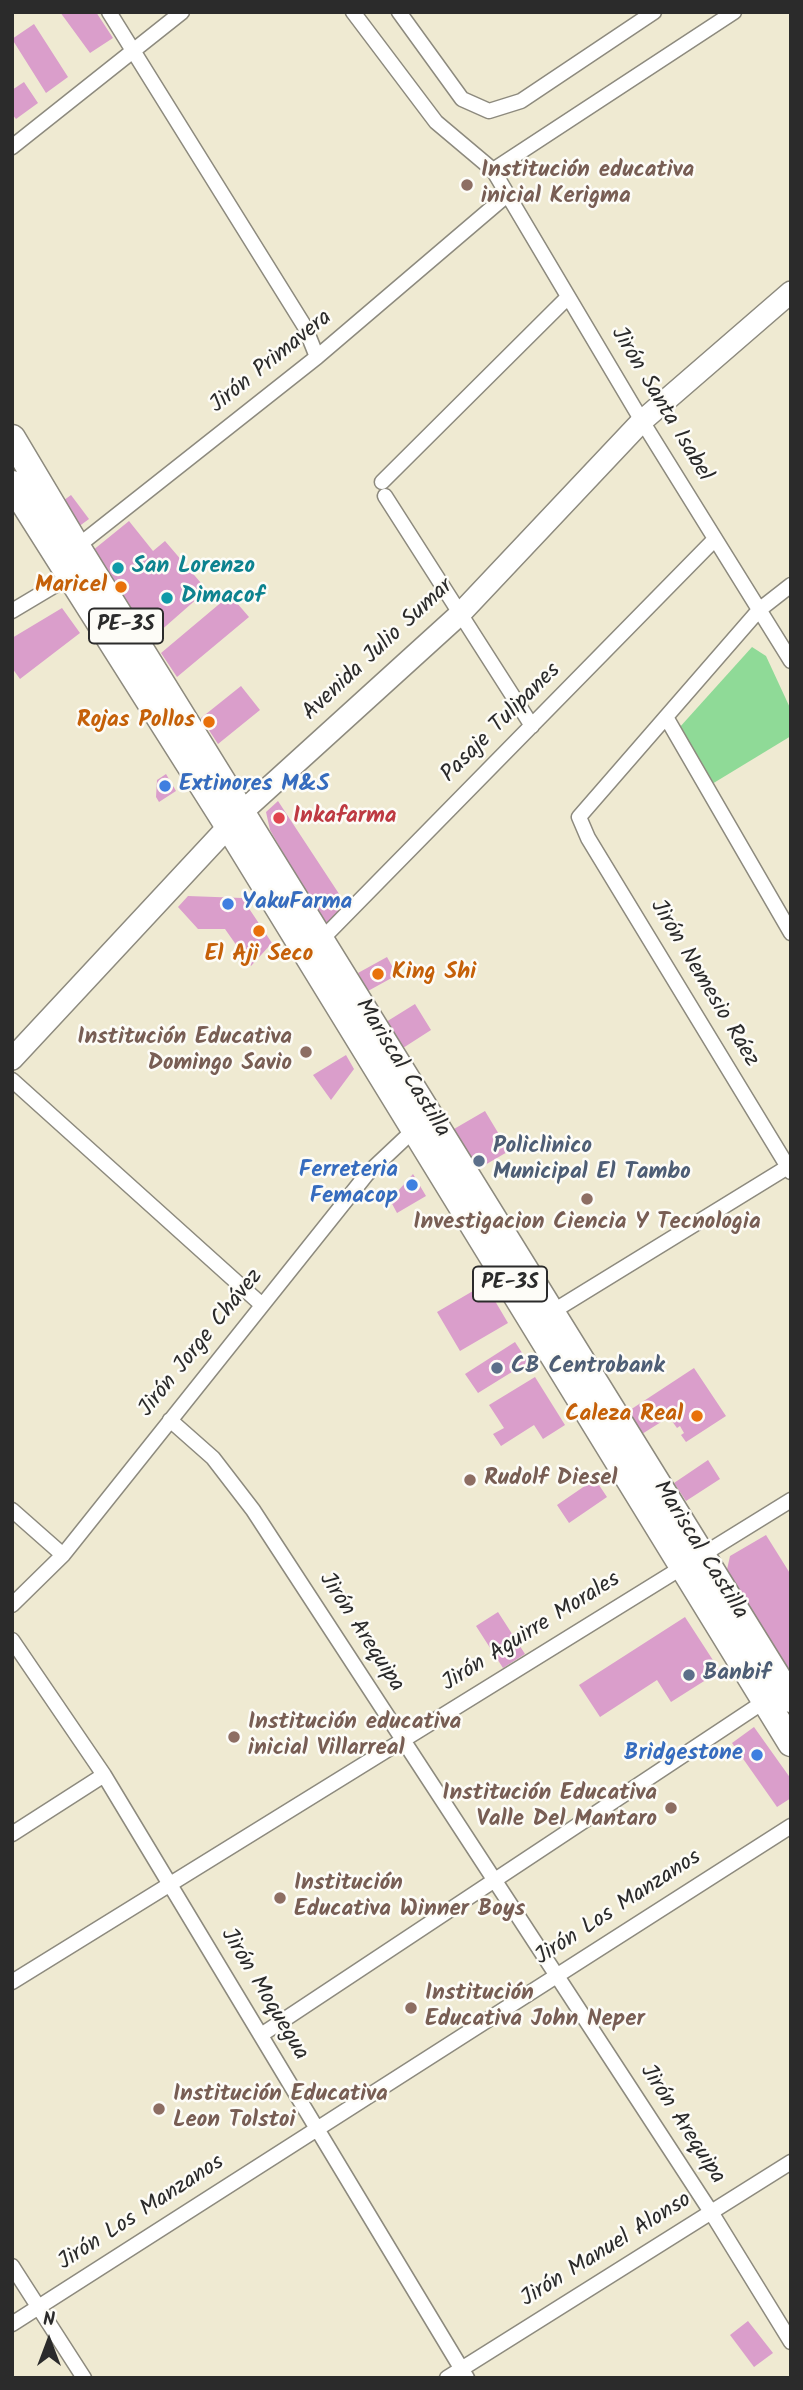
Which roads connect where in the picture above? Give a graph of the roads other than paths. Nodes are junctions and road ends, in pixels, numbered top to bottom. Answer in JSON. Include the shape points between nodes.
{"nodes":[{"id":1,"x":109,"y":12,"type":"edge"},
{"id":2,"x":182,"y":12,"type":"edge"},
{"id":3,"x":353,"y":12,"type":"edge"},
{"id":4,"x":399,"y":12,"type":"edge"},
{"id":5,"x":654,"y":12,"type":"edge"},
{"id":6,"x":734,"y":12,"type":"edge"},
{"id":7,"x":133,"y":51,"type":"junction"},
{"id":8,"x":12,"y":147,"type":"edge"},
{"id":9,"x":493,"y":170,"type":"junction"},
{"id":10,"x":507,"y":195,"type":"junction"},
{"id":11,"x":791,"y":292,"type":"edge"},
{"id":12,"x":568,"y":297,"type":"junction"},
{"id":13,"x":317,"y":357,"type":"junction"},
{"id":14,"x":642,"y":421,"type":"junction"},
{"id":15,"x":12,"y":439,"type":"edge"},
{"id":16,"x":12,"y":484,"type":"edge"},
{"id":17,"x":715,"y":539,"type":"junction"},
{"id":18,"x":74,"y":562,"type":"junction"},
{"id":19,"x":791,"y":585,"type":"edge"},
{"id":20,"x":759,"y":610,"type":"junction"},
{"id":21,"x":12,"y":611,"type":"edge"},
{"id":22,"x":459,"y":615,"type":"junction"},
{"id":23,"x":791,"y":661,"type":"edge"},
{"id":24,"x":666,"y":717,"type":"junction"},
{"id":25,"x":532,"y":726,"type":"junction"},
{"id":26,"x":235,"y":819,"type":"junction"},
{"id":27,"x":791,"y":933,"type":"edge"},
{"id":28,"x":321,"y":940,"type":"junction"},
{"id":29,"x":12,"y":1059,"type":"edge"},
{"id":30,"x":12,"y":1080,"type":"edge"},
{"id":31,"x":423,"y":1124,"type":"junction"},
{"id":32,"x":790,"y":1168,"type":"edge"},
{"id":33,"x":262,"y":1305,"type":"junction"},
{"id":34,"x":542,"y":1317,"type":"junction"},
{"id":35,"x":170,"y":1420,"type":"junction"},
{"id":36,"x":791,"y":1500,"type":"edge"},
{"id":37,"x":12,"y":1510,"type":"edge"},
{"id":38,"x":63,"y":1555,"type":"junction"},
{"id":39,"x":692,"y":1561,"type":"junction"},
{"id":40,"x":12,"y":1605,"type":"edge"},
{"id":41,"x":12,"y":1640,"type":"edge"},
{"id":42,"x":778,"y":1700,"type":"edge"},
{"id":43,"x":403,"y":1740,"type":"junction"},
{"id":44,"x":791,"y":1743,"type":"edge"},
{"id":45,"x":104,"y":1775,"type":"junction"},
{"id":46,"x":791,"y":1826,"type":"edge"},
{"id":47,"x":12,"y":1834,"type":"edge"},
{"id":48,"x":495,"y":1880,"type":"junction"},
{"id":49,"x":170,"y":1884,"type":"junction"},
{"id":50,"x":556,"y":1976,"type":"junction"},
{"id":51,"x":12,"y":1982,"type":"edge"},
{"id":52,"x":261,"y":2035,"type":"junction"},
{"id":53,"x":317,"y":2129,"type":"junction"},
{"id":54,"x":791,"y":2162,"type":"edge"},
{"id":55,"x":711,"y":2212,"type":"junction"},
{"id":56,"x":12,"y":2266,"type":"edge"},
{"id":57,"x":38,"y":2307,"type":"junction"},
{"id":58,"x":12,"y":2324,"type":"edge"},
{"id":59,"x":791,"y":2342,"type":"edge"},
{"id":60,"x":464,"y":2373,"type":"edge"},
{"id":61,"x":84,"y":2378,"type":"edge"},
{"id":62,"x":447,"y":2378,"type":"edge"}],
"edges":[{"from":1,"to":7,"type":"street"},
{"from":2,"to":7,"type":"street"},
{"from":3,"to":9,"type":"street","via":[[436,122]]},
{"from":4,"to":5,"type":"street","via":[[462,99],[489,111],[521,101]]},
{"from":6,"to":9,"type":"street"},
{"from":7,"to":8,"type":"street"},
{"from":7,"to":13,"type":"street","via":[[305,327]]},
{"from":9,"to":10,"type":"street","name":"Jirón Santa Isabel"},
{"from":10,"to":12,"type":"street","name":"Jirón Santa Isabel"},
{"from":10,"to":13,"type":"street","name":"Jirón Primavera"},
{"from":11,"to":14,"type":"street","name":"Avenida Julio Sumar"},
{"from":12,"to":14,"type":"street","name":"Jirón Santa Isabel"},
{"from":12,"to":22,"type":"street","via":[[383,489]]},
{"from":13,"to":18,"type":"street","name":"Jirón Primavera"},
{"from":14,"to":17,"type":"street","name":"Jirón Santa Isabel"},
{"from":14,"to":22,"type":"street","name":"Avenida Julio Sumar"},
{"from":15,"to":18,"type":"highway","number":"PE-3S"},
{"from":16,"to":18,"type":"highway","number":"PE-3S"},
{"from":17,"to":20,"type":"street","name":"Jirón Santa Isabel"},
{"from":17,"to":25,"type":"street","name":"Pasaje Tulipanes"},
{"from":18,"to":21,"type":"street","name":"Jirón Primavera"},
{"from":18,"to":26,"type":"highway","number":"PE-3S"},
{"from":19,"to":20,"type":"street"},
{"from":20,"to":23,"type":"street","name":"Jirón Santa Isabel"},
{"from":20,"to":24,"type":"street"},
{"from":22,"to":25,"type":"street"},
{"from":22,"to":26,"type":"street","name":"Avenida Julio Sumar"},
{"from":24,"to":27,"type":"street"},
{"from":24,"to":32,"type":"street","name":"Jirón Nemesio Ráez","via":[[579,817]]},
{"from":25,"to":28,"type":"street","name":"Pasaje Tulipanes"},
{"from":26,"to":28,"type":"highway","name":"Mariscal Castilla","number":"PE-3S"},
{"from":26,"to":29,"type":"street","name":"Avenida Julio Sumar"},
{"from":26,"to":31,"type":"highway","name":"Mariscal Castilla","number":"PE-3S"},
{"from":28,"to":31,"type":"highway","name":"Mariscal Castilla","number":"PE-3S"},
{"from":30,"to":33,"type":"street"},
{"from":31,"to":33,"type":"street","name":"Jirón Jorge Chávez","via":[[367,1174]]},
{"from":31,"to":34,"type":"highway","name":"Mariscal Castilla","number":"PE-3S"},
{"from":32,"to":34,"type":"street"},
{"from":33,"to":35,"type":"street","name":"Jirón Jorge Chávez"},
{"from":34,"to":39,"type":"highway","name":"Mariscal Castilla","number":"PE-3S"},
{"from":35,"to":38,"type":"street","name":"Jirón Jorge Chávez"},
{"from":35,"to":43,"type":"street","name":"Jirón Arequipa","via":[[213,1458],[253,1510]]},
{"from":36,"to":39,"type":"street","name":"Jirón Aguirre Morales"},
{"from":37,"to":38,"type":"street"},
{"from":38,"to":40,"type":"street","name":"Jirón Jorge Chávez"},
{"from":39,"to":42,"type":"highway","name":"Mariscal Castilla","number":"PE-3S"},
{"from":39,"to":43,"type":"street","name":"Jirón Aguirre Morales"},
{"from":41,"to":45,"type":"street","name":"Jirón Moquegua"},
{"from":42,"to":44,"type":"highway","name":"Mariscal Castilla","number":"PE-3S"},
{"from":42,"to":48,"type":"street"},
{"from":43,"to":48,"type":"street","name":"Jirón Arequipa"},
{"from":43,"to":49,"type":"street","name":"Jirón Aguirre Morales"},
{"from":45,"to":47,"type":"street"},
{"from":45,"to":49,"type":"street","name":"Jirón Moquegua"},
{"from":46,"to":50,"type":"street","name":"Jirón Los Manzanos"},
{"from":48,"to":50,"type":"street","name":"Jirón Arequipa"},
{"from":48,"to":52,"type":"street"},
{"from":49,"to":51,"type":"street","name":"Jirón Aguirre Morales"},
{"from":49,"to":52,"type":"street","name":"Jirón Moquegua"},
{"from":50,"to":53,"type":"street","name":"Jirón Los Manzanos"},
{"from":50,"to":55,"type":"street","name":"Jirón Arequipa"},
{"from":52,"to":53,"type":"street","name":"Jirón Moquegua"},
{"from":53,"to":57,"type":"street","name":"Jirón Los Manzanos"},
{"from":53,"to":60,"type":"street","name":"Jirón Moquegua"},
{"from":54,"to":55,"type":"street","name":"Jirón Manuel Alonso"},
{"from":55,"to":59,"type":"street","name":"Jirón Arequipa"},
{"from":55,"to":60,"type":"street","name":"Jirón Manuel Alonso"},
{"from":56,"to":57,"type":"street"},
{"from":57,"to":58,"type":"street","name":"Jirón Los Manzanos"},
{"from":57,"to":61,"type":"street"},
{"from":60,"to":62,"type":"street","name":"Jirón Manuel Alonso"}]}
